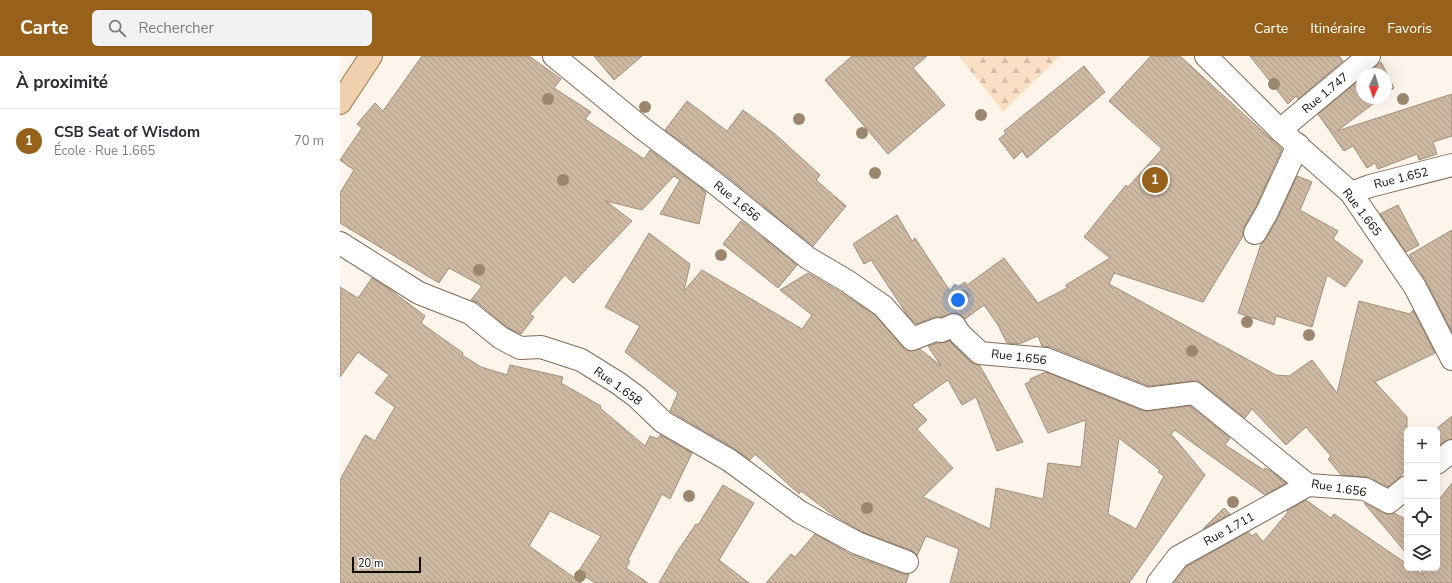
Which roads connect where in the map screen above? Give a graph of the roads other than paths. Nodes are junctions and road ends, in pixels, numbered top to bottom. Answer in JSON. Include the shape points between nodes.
{"nodes":[{"id":1,"x":371,"y":56,"type":"edge"},
{"id":2,"x":554,"y":56,"type":"edge"},
{"id":3,"x":1206,"y":56,"type":"edge"},
{"id":4,"x":1369,"y":56,"type":"edge"},
{"id":5,"x":340,"y":103,"type":"edge"},
{"id":6,"x":1280,"y":130,"type":"junction"},
{"id":7,"x":1298,"y":145,"type":"junction"},
{"id":8,"x":1452,"y":165,"type":"edge"},
{"id":9,"x":1351,"y":193,"type":"junction"},
{"id":10,"x":1255,"y":233,"type":"dead end"},
{"id":11,"x":340,"y":243,"type":"edge"},
{"id":12,"x":1452,"y":359,"type":"edge"},
{"id":13,"x":1452,"y":451,"type":"edge"},
{"id":14,"x":1440,"y":461,"type":"edge"},
{"id":15,"x":1308,"y":485,"type":"junction"},
{"id":16,"x":1404,"y":490,"type":"edge"},
{"id":17,"x":908,"y":562,"type":"dead end"},
{"id":18,"x":1158,"y":583,"type":"edge"}],
"edges":[{"from":1,"to":5,"type":"main road"},
{"from":2,"to":15,"type":"street","name":"Rue 1.656","via":[[808,258],[883,306],[912,339],[954,325],[980,352],[1046,359],[1147,399],[1194,393]]},
{"from":3,"to":6,"type":"street","name":"Rue 1.665"},
{"from":4,"to":6,"type":"street","name":"Rue 1.747"},
{"from":6,"to":7,"type":"street","name":"Rue 1.665"},
{"from":7,"to":9,"type":"street","name":"Rue 1.665"},
{"from":7,"to":10,"type":"street"},
{"from":8,"to":9,"type":"street","name":"Rue 1.652"},
{"from":9,"to":12,"type":"street","name":"Rue 1.665","via":[[1415,287]]},
{"from":11,"to":17,"type":"street","name":"Rue 1.658","via":[[420,293],[470,313],[501,338],[520,348],[541,347],[581,360],[637,396],[663,422],[729,460],[800,512],[857,543]]},
{"from":13,"to":14,"type":"street"},
{"from":15,"to":16,"type":"street","name":"Rue 1.656","via":[[1365,489],[1389,502]]},
{"from":15,"to":18,"type":"street","name":"Rue 1.711","via":[[1178,557]]}]}
